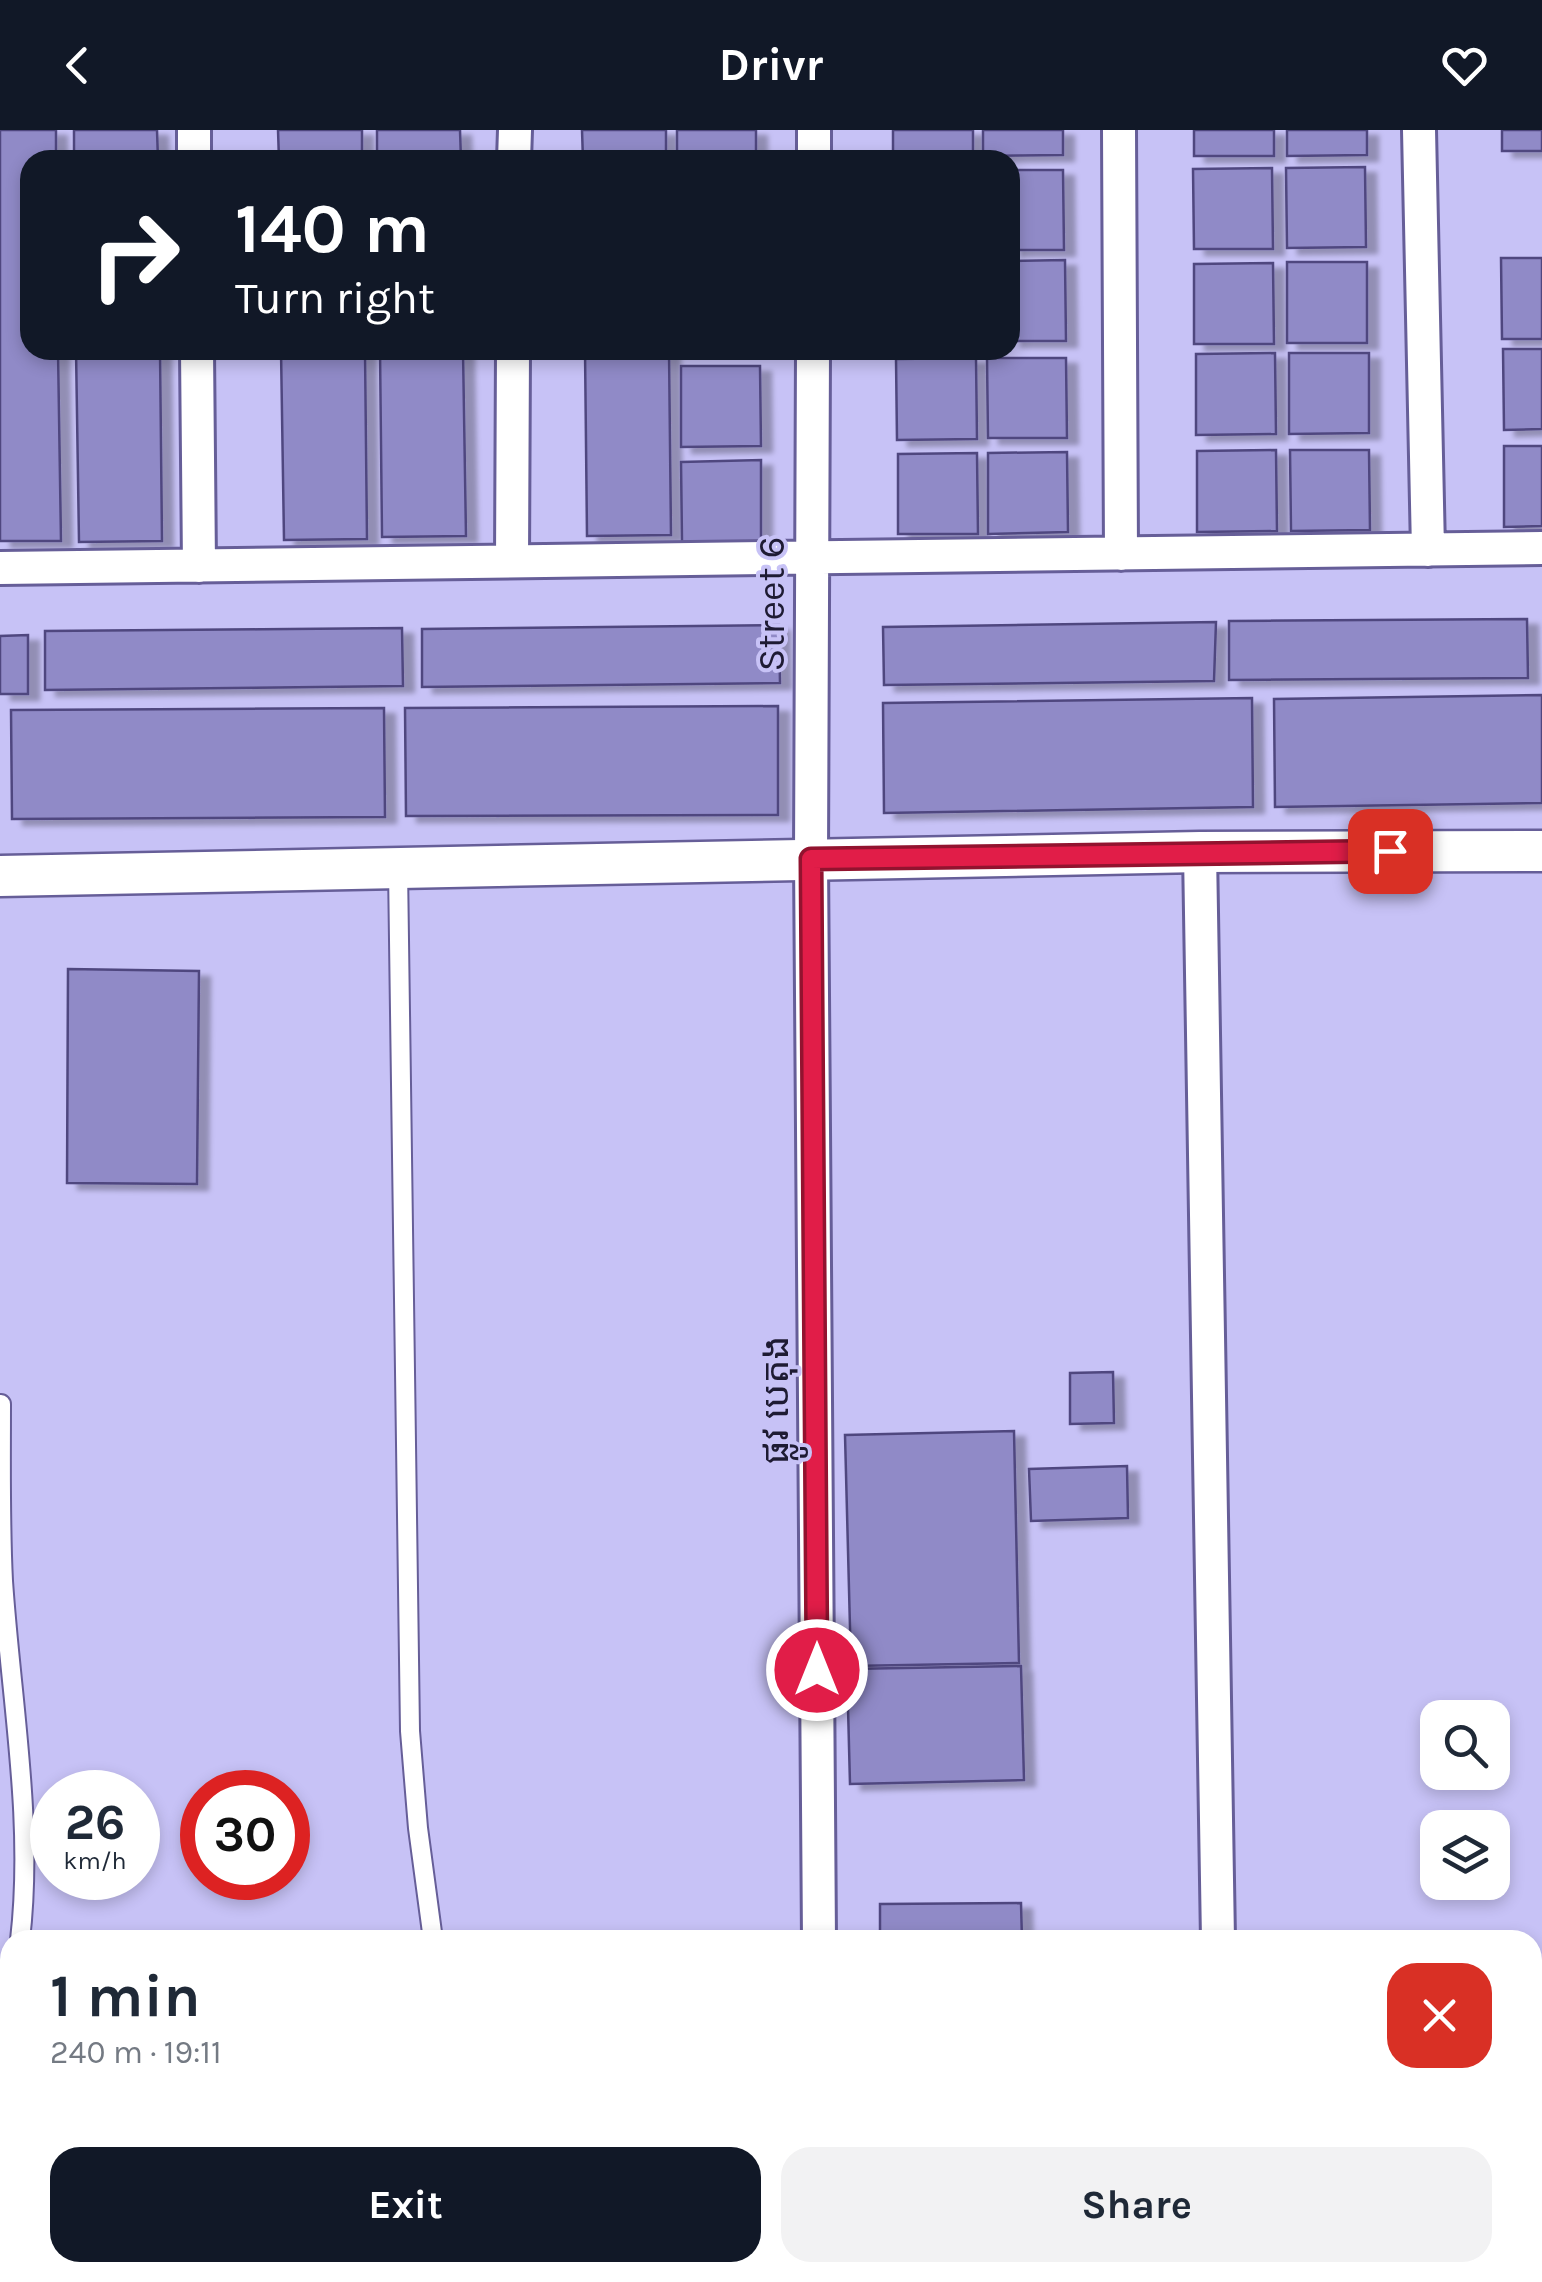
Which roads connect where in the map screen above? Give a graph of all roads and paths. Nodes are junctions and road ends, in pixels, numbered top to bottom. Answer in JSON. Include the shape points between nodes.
{"nodes":[{"id":1,"x":1118,"y":130,"type":"edge"},
{"id":2,"x":1419,"y":130,"type":"edge"},
{"id":3,"x":196,"y":360,"type":"edge"},
{"id":4,"x":513,"y":360,"type":"edge"},
{"id":5,"x":813,"y":360,"type":"edge"},
{"id":6,"x":1542,"y":548,"type":"edge"},
{"id":7,"x":1428,"y":550,"type":"junction"},
{"id":8,"x":1122,"y":554,"type":"junction"},
{"id":9,"x":811,"y":557,"type":"junction"},
{"id":10,"x":512,"y":561,"type":"junction"},
{"id":11,"x":199,"y":566,"type":"junction"},
{"id":12,"x":0,"y":568,"type":"edge"},
{"id":13,"x":1542,"y":850,"type":"edge"},
{"id":14,"x":1200,"y":852,"type":"junction"},
{"id":15,"x":811,"y":859,"type":"junction"},
{"id":16,"x":398,"y":868,"type":"junction"},
{"id":17,"x":0,"y":876,"type":"edge"},
{"id":18,"x":1,"y":1404,"type":"edge"},
{"id":19,"x":21,"y":1930,"type":"edge"},
{"id":20,"x":432,"y":1930,"type":"edge"},
{"id":21,"x":818,"y":1930,"type":"edge"},
{"id":22,"x":1218,"y":1930,"type":"edge"}],
"edges":[{"from":1,"to":8,"type":"street"},
{"from":2,"to":7,"type":"street"},
{"from":3,"to":11,"type":"street"},
{"from":4,"to":10,"type":"street"},
{"from":5,"to":9,"type":"street","name":"Street 6"},
{"from":6,"to":7,"type":"street"},
{"from":7,"to":8,"type":"street"},
{"from":8,"to":9,"type":"street"},
{"from":9,"to":10,"type":"street"},
{"from":9,"to":15,"type":"street","name":"Street 6"},
{"from":10,"to":11,"type":"street"},
{"from":11,"to":12,"type":"street"},
{"from":13,"to":14,"type":"street"},
{"from":14,"to":15,"type":"street"},
{"from":14,"to":22,"type":"street"},
{"from":15,"to":16,"type":"street"},
{"from":15,"to":21,"type":"street","name":"ផ្លូវ បេតុង"},
{"from":16,"to":17,"type":"street"},
{"from":16,"to":20,"type":"lane","via":[[410,1731]]},
{"from":18,"to":19,"type":"lane","via":[[2,1578],[18,1728]]}]}
